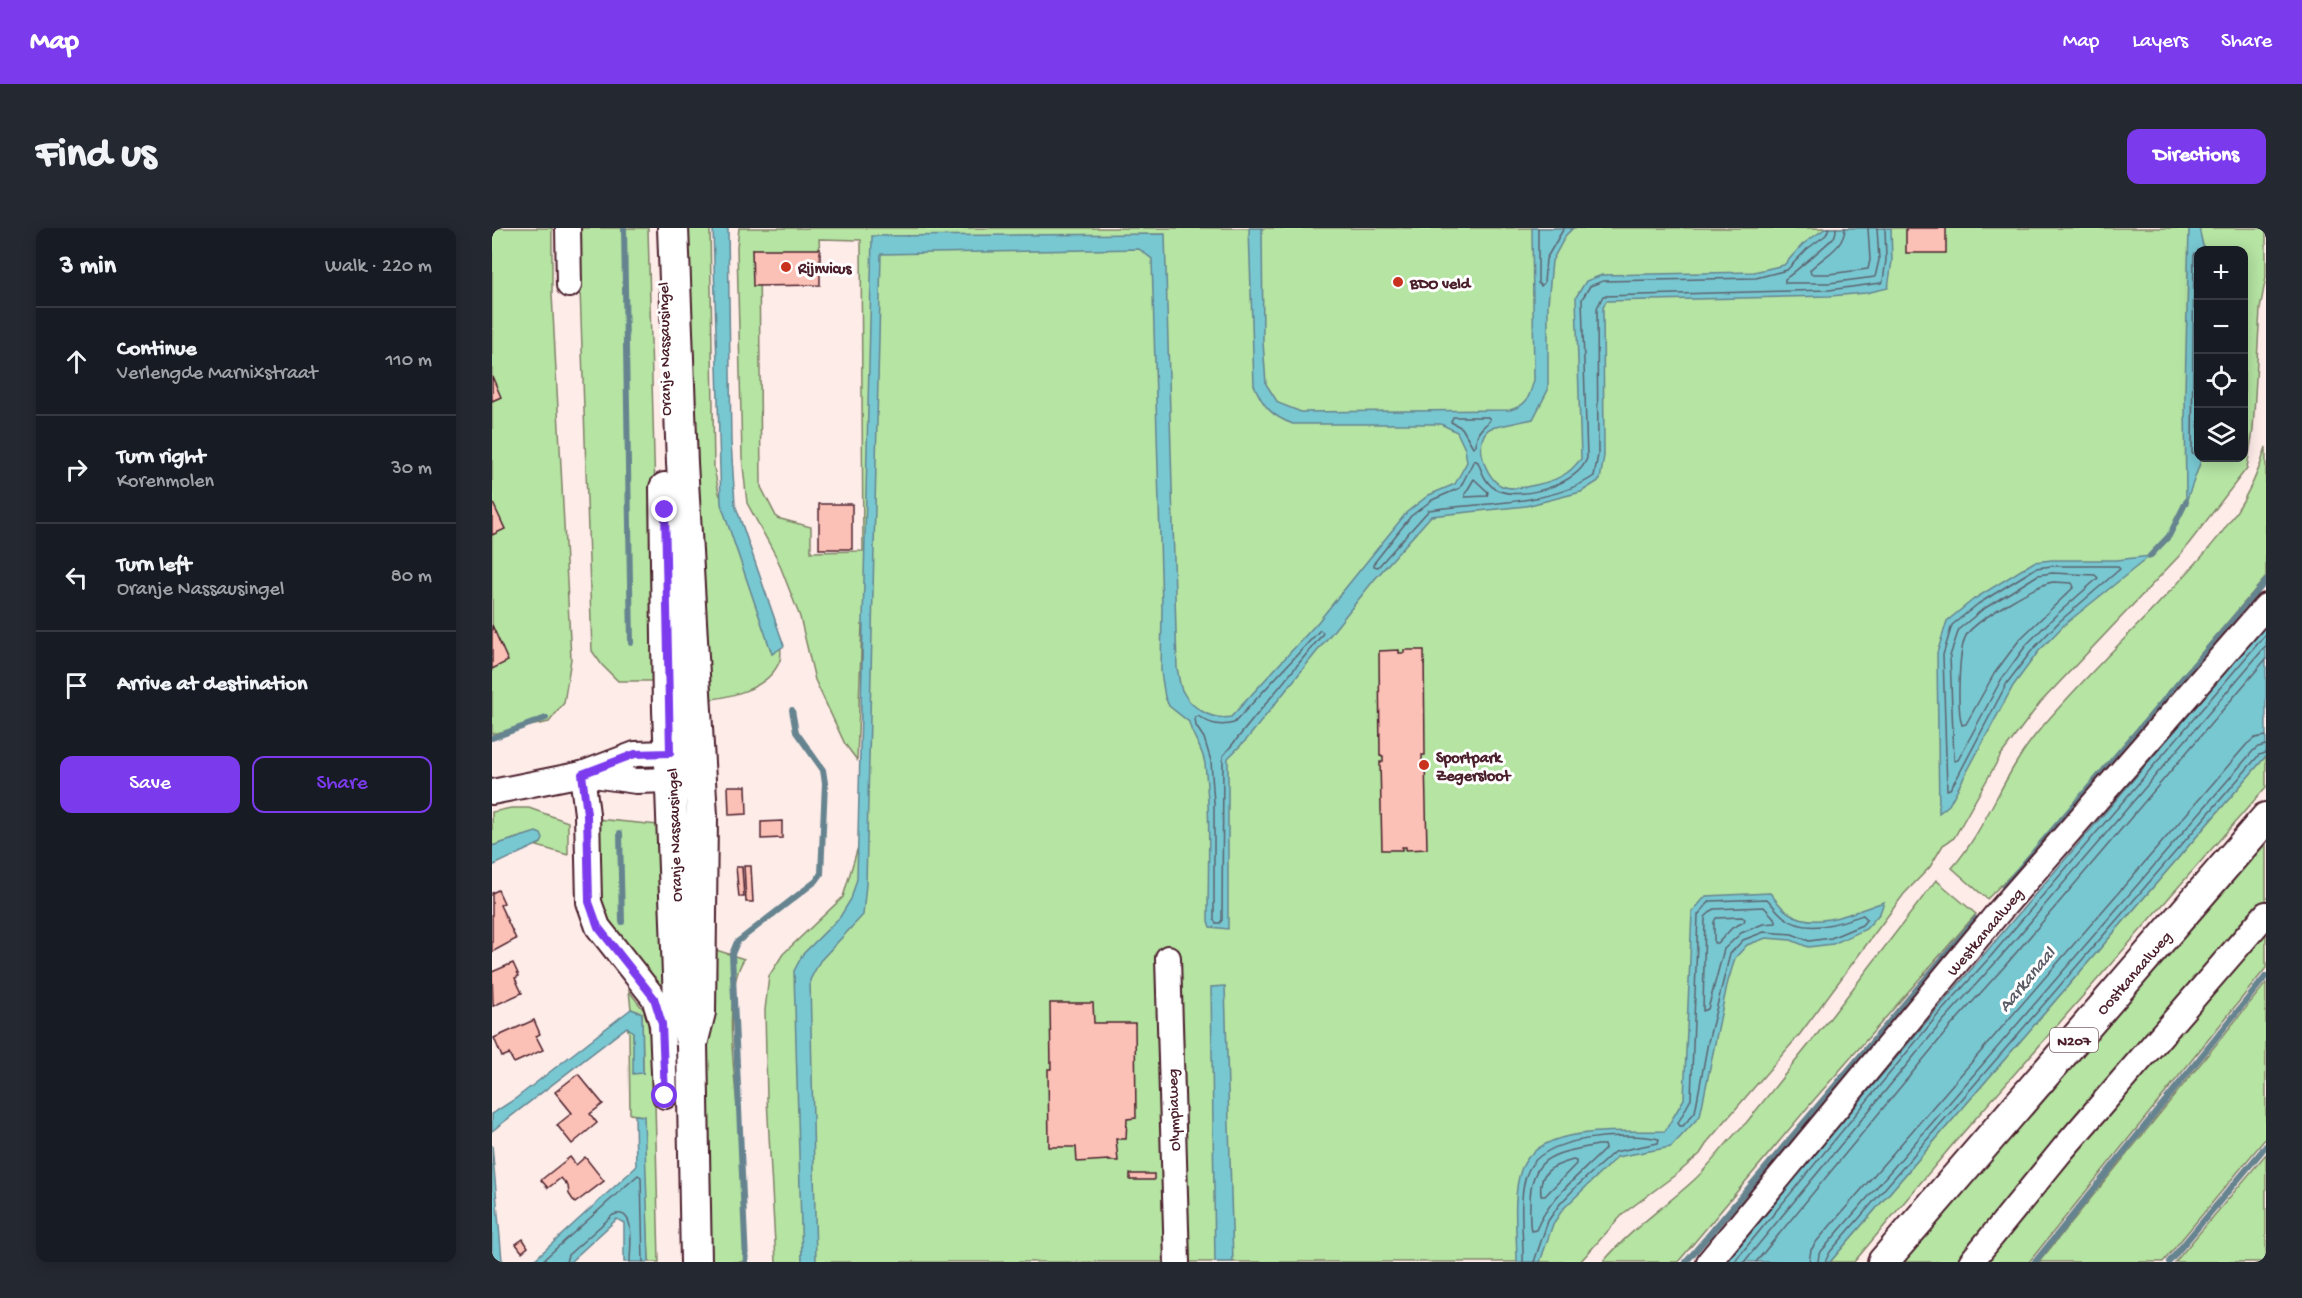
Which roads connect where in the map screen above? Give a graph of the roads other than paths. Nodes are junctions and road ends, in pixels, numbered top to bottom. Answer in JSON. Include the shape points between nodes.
{"nodes":[{"id":1,"x":568,"y":228,"type":"edge"},
{"id":2,"x":661,"y":228,"type":"edge"},
{"id":3,"x":673,"y":228,"type":"edge"},
{"id":4,"x":569,"y":285,"type":"dead end"},
{"id":5,"x":2266,"y":606,"type":"edge"},
{"id":6,"x":700,"y":761,"type":"junction"},
{"id":7,"x":670,"y":767,"type":"junction"},
{"id":8,"x":582,"y":774,"type":"junction"},
{"id":9,"x":492,"y":792,"type":"edge"},
{"id":10,"x":2266,"y":819,"type":"edge"},
{"id":11,"x":2266,"y":914,"type":"edge"},
{"id":12,"x":1168,"y":958,"type":"dead end"},
{"id":13,"x":692,"y":1044,"type":"junction"},
{"id":14,"x":665,"y":1096,"type":"dead end"},
{"id":15,"x":696,"y":1262,"type":"edge"},
{"id":16,"x":1177,"y":1262,"type":"edge"},
{"id":17,"x":1709,"y":1262,"type":"edge"},
{"id":18,"x":1882,"y":1262,"type":"edge"},
{"id":19,"x":1971,"y":1262,"type":"edge"}],
"edges":[{"from":1,"to":4,"type":"street"},
{"from":2,"to":7,"type":"main road","name":"Oranje Nassausingel"},
{"from":3,"to":6,"type":"main road","name":"Oranje Nassausingel"},
{"from":5,"to":17,"type":"street","name":"Westkanaalweg","via":[[1996,914]]},
{"from":6,"to":7,"type":"street"},
{"from":6,"to":13,"type":"main road","name":"Oranje Nassausingel","via":[[700,1012]]},
{"from":7,"to":8,"type":"street","via":[[635,754]]},
{"from":7,"to":13,"type":"main road","name":"Oranje Nassausingel","via":[[679,1001]]},
{"from":8,"to":9,"type":"street"},
{"from":8,"to":14,"type":"street","via":[[589,902],[598,927],[654,998],[662,1024]]},
{"from":10,"to":18,"type":"main road","name":"Oostkanaalweg","number":"N207"},
{"from":11,"to":19,"type":"street"},
{"from":12,"to":16,"type":"street","name":"Olympiaweg"},
{"from":13,"to":15,"type":"main road","name":"Oranje Nassausingel"}]}
